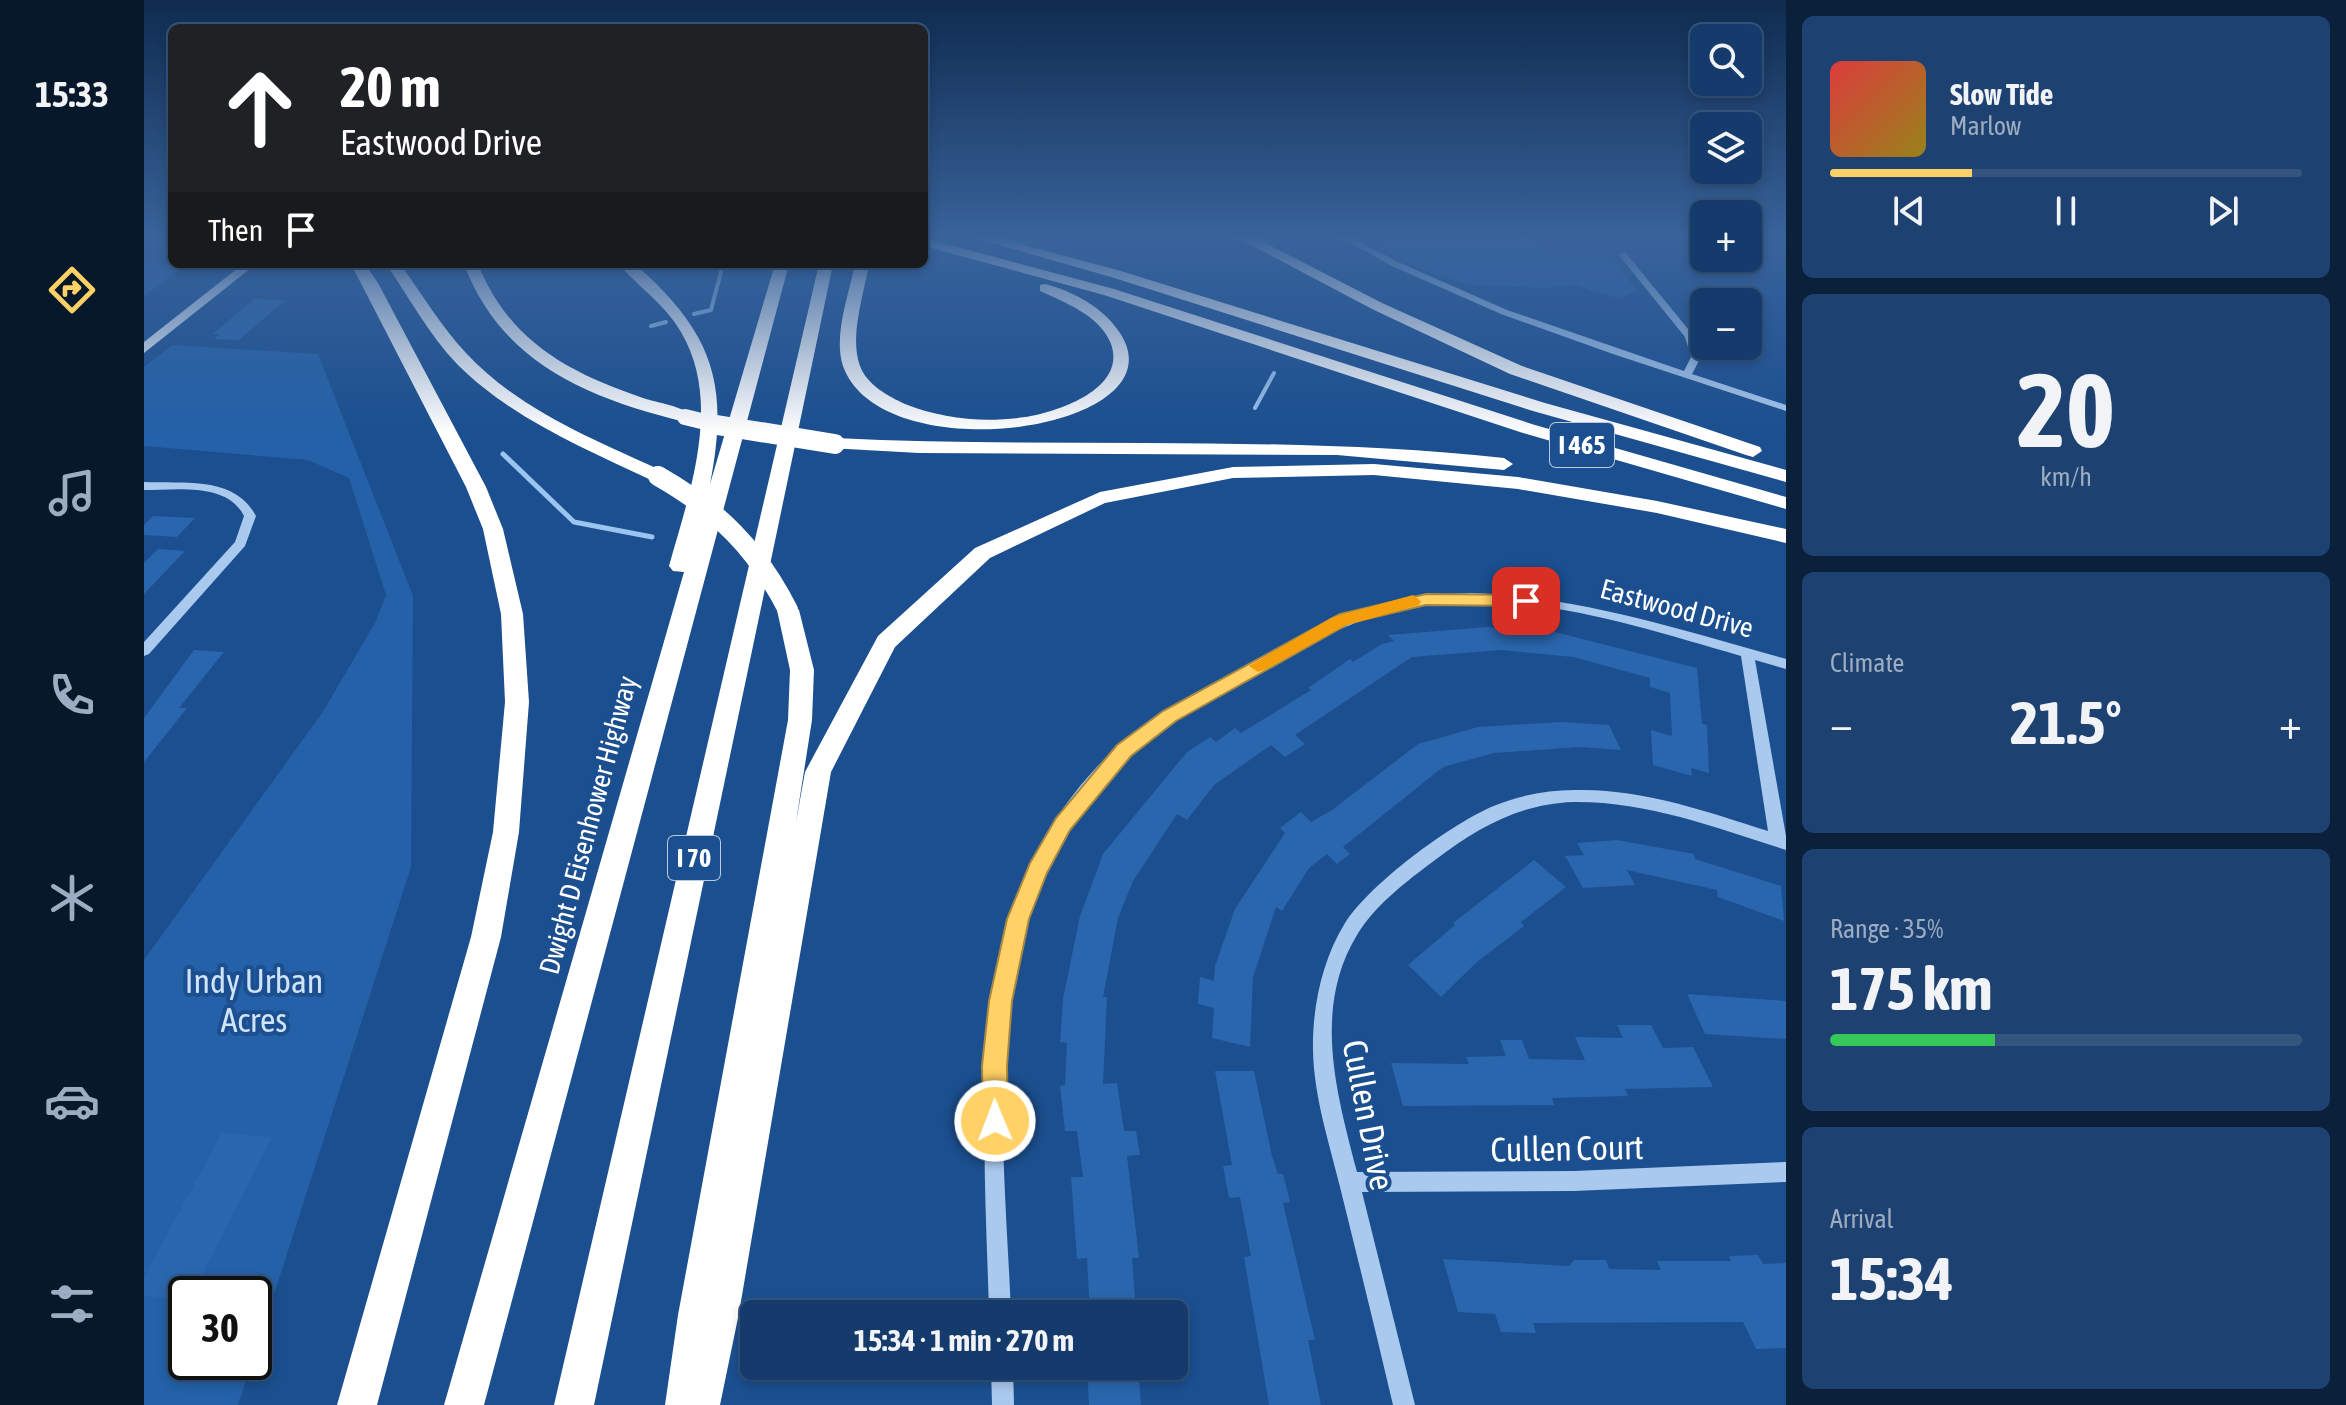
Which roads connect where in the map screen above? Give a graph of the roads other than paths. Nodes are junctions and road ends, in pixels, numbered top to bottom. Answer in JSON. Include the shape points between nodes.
{"nodes":[{"id":1,"x":203,"y":302,"type":"edge"},
{"id":2,"x":380,"y":302,"type":"edge"},
{"id":3,"x":420,"y":302,"type":"edge"},
{"id":4,"x":488,"y":302,"type":"edge"},
{"id":5,"x":668,"y":302,"type":"edge"},
{"id":6,"x":771,"y":302,"type":"edge"},
{"id":7,"x":818,"y":302,"type":"edge"},
{"id":8,"x":857,"y":302,"type":"edge"},
{"id":9,"x":1074,"y":302,"type":"edge"},
{"id":10,"x":1138,"y":302,"type":"edge"},
{"id":11,"x":1204,"y":302,"type":"edge"},
{"id":12,"x":1374,"y":302,"type":"edge"},
{"id":13,"x":1482,"y":302,"type":"edge"},
{"id":14,"x":1661,"y":302,"type":"edge"},
{"id":15,"x":144,"y":349,"type":"edge"},
{"id":16,"x":1687,"y":375,"type":"junction"},
{"id":17,"x":1786,"y":408,"type":"edge"},
{"id":18,"x":1786,"y":460,"type":"edge"},
{"id":19,"x":1786,"y":476,"type":"edge"},
{"id":20,"x":144,"y":486,"type":"edge"},
{"id":21,"x":1786,"y":503,"type":"edge"},
{"id":22,"x":1786,"y":526,"type":"edge"},
{"id":23,"x":1786,"y":536,"type":"edge"},
{"id":24,"x":144,"y":651,"type":"edge"},
{"id":25,"x":1747,"y":653,"type":"junction"},
{"id":26,"x":1786,"y":664,"type":"edge"},
{"id":27,"x":646,"y":742,"type":"junction"},
{"id":28,"x":1782,"y":842,"type":"edge"},
{"id":29,"x":1786,"y":1172,"type":"edge"},
{"id":30,"x":1350,"y":1182,"type":"junction"},
{"id":31,"x":1000,"y":1300,"type":"edge"},
{"id":32,"x":1002,"y":1380,"type":"edge"},
{"id":33,"x":357,"y":1405,"type":"edge"},
{"id":34,"x":464,"y":1405,"type":"edge"},
{"id":35,"x":574,"y":1405,"type":"edge"},
{"id":36,"x":685,"y":1405,"type":"edge"},
{"id":37,"x":700,"y":1405,"type":"edge"},
{"id":38,"x":1003,"y":1405,"type":"edge"},
{"id":39,"x":1404,"y":1405,"type":"edge"}],
"edges":[{"from":1,"to":15,"type":"main road"},
{"from":2,"to":33,"type":"highway","via":[[489,518],[512,614],[517,702],[506,832],[486,937]]},
{"from":3,"to":36,"type":"highway","bridge":true,"via":[[455,350],[497,389],[543,420],[708,504],[758,554],[788,610],[802,670],[798,740]]},
{"from":4,"to":22,"type":"highway","bridge":true,"via":[[532,351],[581,380],[685,417],[749,432],[912,448],[1411,453],[1572,475]]},
{"from":5,"to":27,"type":"highway","via":[[696,345],[711,412],[707,454],[668,614]]},
{"from":6,"to":27,"type":"highway","name":"Dwight D Eisenhower Highway"},
{"from":7,"to":35,"type":"highway","number":"I 70"},
{"from":8,"to":9,"type":"highway","via":[[850,361],[884,400],[936,419],[1004,423],[1071,409],[1111,382],[1122,356],[1120,341],[1094,311]]},
{"from":10,"to":21,"type":"highway","number":"I 465","via":[[1529,429]]},
{"from":11,"to":19,"type":"highway","number":"I 465","via":[[1552,411]]},
{"from":12,"to":18,"type":"highway","via":[[1516,370],[1670,426]]},
{"from":13,"to":16,"type":"street"},
{"from":14,"to":16,"type":"street","via":[[1690,337],[1696,357]]},
{"from":16,"to":17,"type":"street"},
{"from":20,"to":24,"type":"street","via":[[238,497],[248,508],[249,526],[241,543]]},
{"from":23,"to":37,"type":"highway","via":[[1618,497],[1502,479],[1377,471],[1248,473],[1156,482],[1086,501],[1023,527],[950,576],[898,624],[873,656],[836,722],[818,772]]},
{"from":25,"to":26,"type":"street","name":"Eastwood Drive"},
{"from":25,"to":28,"type":"street"},
{"from":25,"to":31,"type":"street","name":"Eastwood Drive","via":[[1574,609],[1497,598],[1409,602],[1328,626],[1133,742],[1063,824],[1029,888],[1009,951],[995,1081]]},
{"from":27,"to":34,"type":"highway","name":"Dwight D Eisenhower Highway"},
{"from":28,"to":30,"type":"street","name":"Cullen Drive","via":[[1654,804],[1607,797],[1553,798],[1523,803],[1481,821],[1384,892],[1357,920],[1334,965],[1323,1021],[1324,1075]]},
{"from":29,"to":30,"type":"street","name":"Cullen Court","via":[[1574,1181]]},
{"from":30,"to":39,"type":"street","name":"Cullen Drive"},
{"from":32,"to":38,"type":"street"}]}
